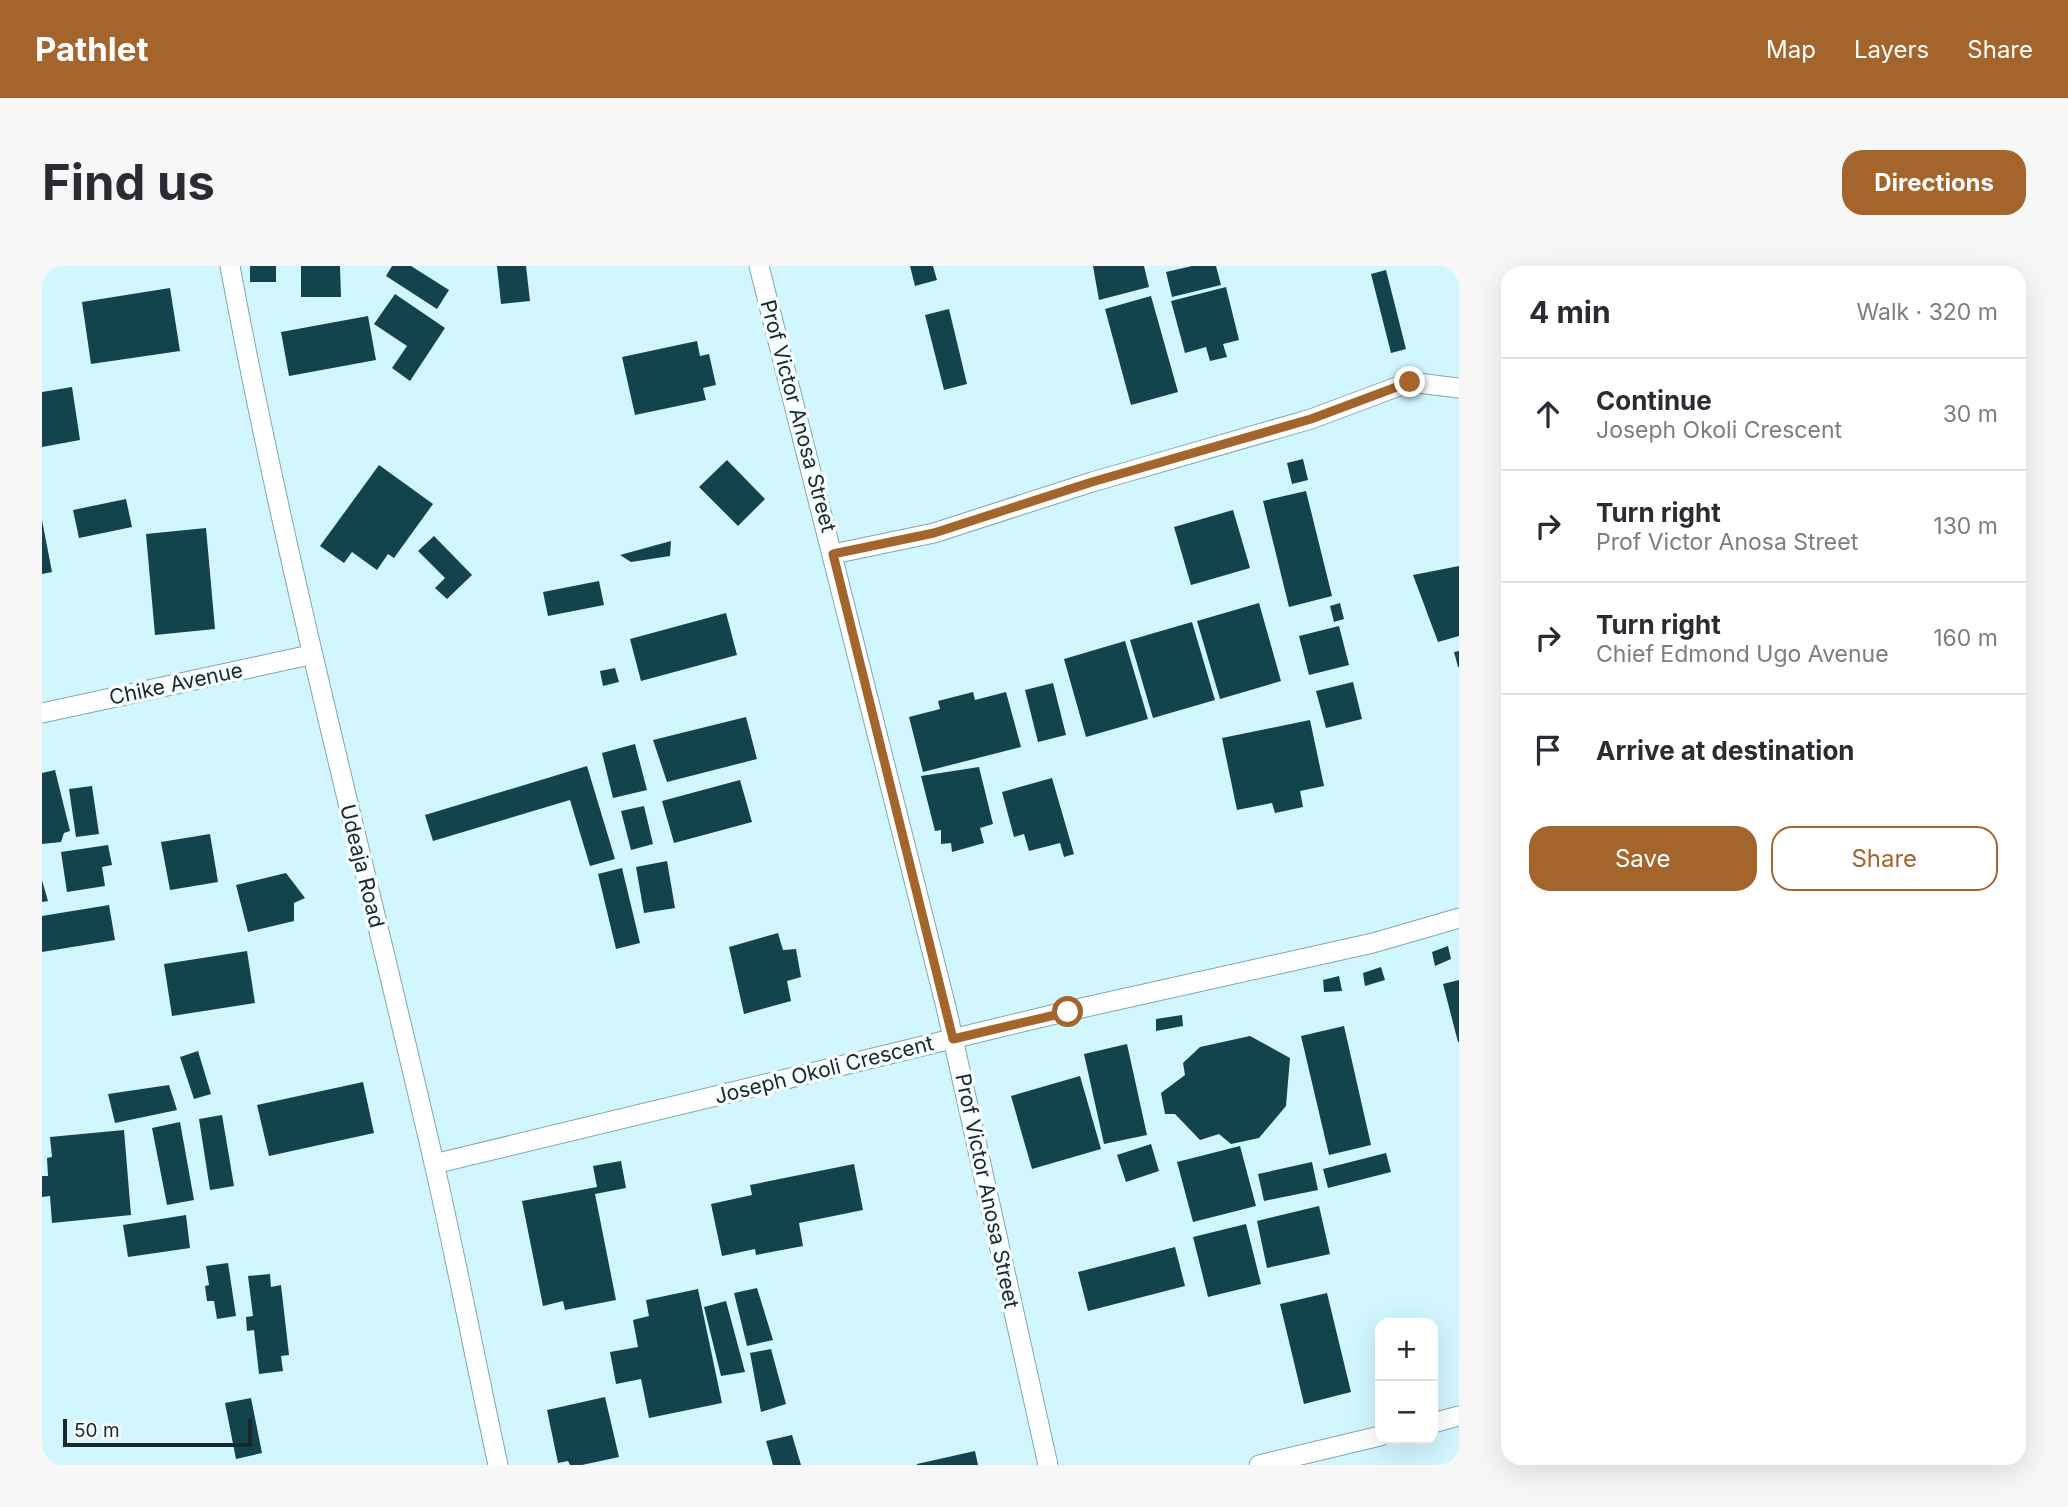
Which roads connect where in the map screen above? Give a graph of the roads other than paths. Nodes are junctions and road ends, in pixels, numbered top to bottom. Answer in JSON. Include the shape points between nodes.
{"nodes":[{"id":1,"x":230,"y":266,"type":"edge"},
{"id":2,"x":759,"y":266,"type":"edge"},
{"id":3,"x":1459,"y":388,"type":"edge"},
{"id":4,"x":833,"y":554,"type":"junction"},
{"id":5,"x":310,"y":654,"type":"junction"},
{"id":6,"x":42,"y":713,"type":"edge"},
{"id":7,"x":1459,"y":918,"type":"edge"},
{"id":8,"x":953,"y":1039,"type":"junction"},
{"id":9,"x":434,"y":1164,"type":"junction"},
{"id":10,"x":1459,"y":1416,"type":"edge"},
{"id":11,"x":1438,"y":1422,"type":"edge"},
{"id":12,"x":1375,"y":1437,"type":"edge"},
{"id":13,"x":498,"y":1465,"type":"edge"},
{"id":14,"x":1048,"y":1465,"type":"edge"},
{"id":15,"x":1259,"y":1465,"type":"edge"}],
"edges":[{"from":1,"to":5,"type":"street","name":"Udeaja Road"},
{"from":2,"to":4,"type":"street","name":"Prof Victor Anosa Street"},
{"from":3,"to":4,"type":"street","via":[[1410,382],[1311,419],[934,533]]},
{"from":4,"to":8,"type":"street","name":"Prof Victor Anosa Street"},
{"from":5,"to":6,"type":"street","name":"Chike Avenue"},
{"from":5,"to":9,"type":"street","name":"Udeaja Road"},
{"from":7,"to":8,"type":"street","name":"Joseph Okoli Crescent","via":[[1373,943]]},
{"from":8,"to":9,"type":"street","name":"Joseph Okoli Crescent"},
{"from":8,"to":14,"type":"street","name":"Prof Victor Anosa Street"},
{"from":9,"to":13,"type":"street","name":"Udeaja Road"},
{"from":10,"to":11,"type":"street"},
{"from":12,"to":15,"type":"street"}]}
